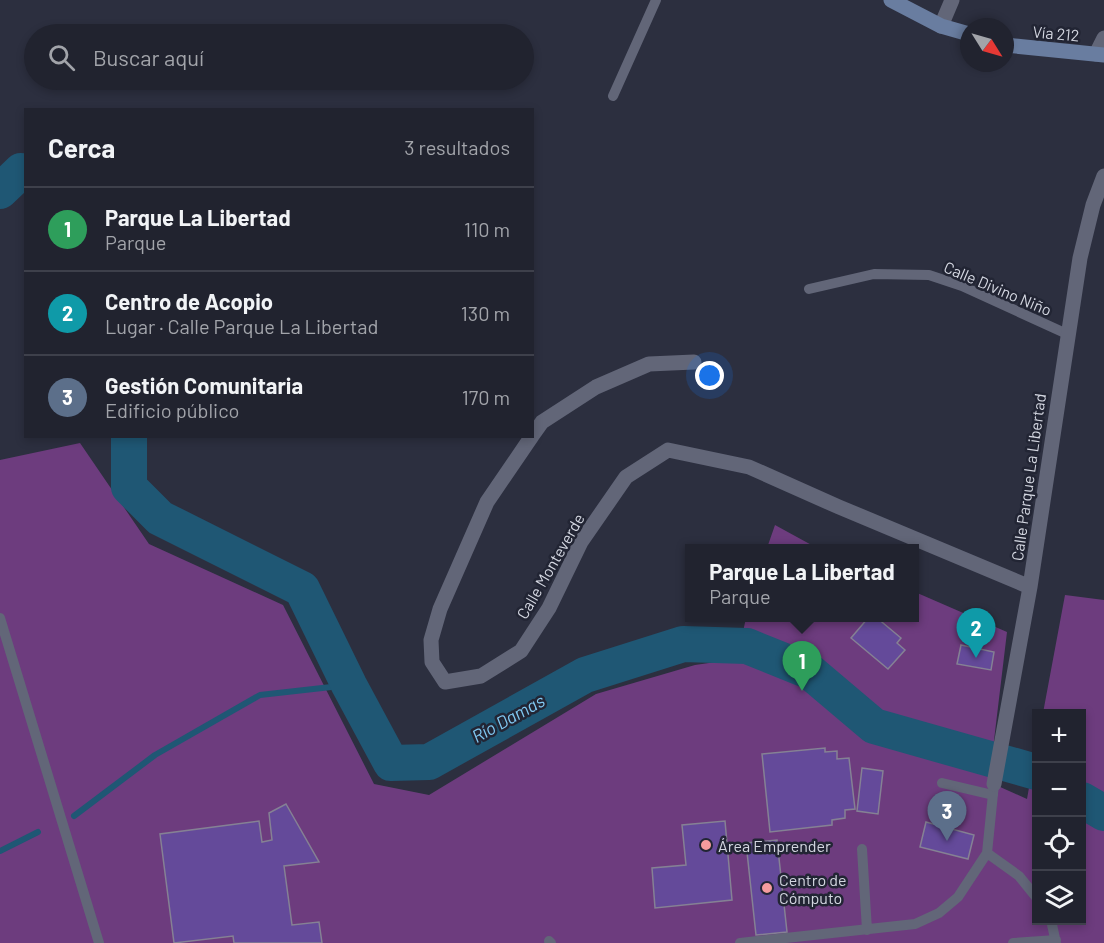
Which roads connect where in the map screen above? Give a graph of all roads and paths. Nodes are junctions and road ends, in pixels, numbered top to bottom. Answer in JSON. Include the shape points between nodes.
{"nodes":[{"id":1,"x":657,"y":0,"type":"edge"},
{"id":2,"x":891,"y":0,"type":"edge"},
{"id":3,"x":952,"y":0,"type":"edge"},
{"id":4,"x":941,"y":26,"type":"junction"},
{"id":5,"x":960,"y":31,"type":"edge"},
{"id":6,"x":1104,"y":38,"type":"edge"},
{"id":7,"x":1014,"y":46,"type":"edge"},
{"id":8,"x":1100,"y":55,"type":"edge"},
{"id":9,"x":613,"y":96,"type":"dead end"},
{"id":10,"x":1104,"y":176,"type":"edge"},
{"id":11,"x":809,"y":289,"type":"dead end"},
{"id":12,"x":1067,"y":334,"type":"junction"},
{"id":13,"x":694,"y":362,"type":"dead end"},
{"id":14,"x":534,"y":433,"type":"edge"},
{"id":15,"x":531,"y":438,"type":"edge"},
{"id":16,"x":1030,"y":587,"type":"junction"},
{"id":17,"x":0,"y":618,"type":"edge"},
{"id":18,"x":942,"y":783,"type":"dead end"},
{"id":19,"x":994,"y":790,"type":"junction"},
{"id":20,"x":862,"y":849,"type":"dead end"},
{"id":21,"x":987,"y":853,"type":"junction"},
{"id":22,"x":1032,"y":892,"type":"edge"},
{"id":23,"x":1053,"y":925,"type":"edge"},
{"id":24,"x":867,"y":930,"type":"junction"},
{"id":25,"x":1056,"y":942,"type":"edge"},
{"id":26,"x":99,"y":943,"type":"edge"},
{"id":27,"x":740,"y":943,"type":"edge"},
{"id":28,"x":1013,"y":943,"type":"edge"}],
"edges":[{"from":1,"to":9,"type":"lane"},
{"from":2,"to":4,"type":"main road"},
{"from":3,"to":4,"type":"street"},
{"from":4,"to":5,"type":"main road"},
{"from":6,"to":8,"type":"street"},
{"from":7,"to":8,"type":"main road","name":"Vía 212"},
{"from":10,"to":12,"type":"street","name":"Calle Parque La Libertad","via":[[1085,233]]},
{"from":11,"to":12,"type":"lane","name":"Calle Divino Niño","via":[[874,274],[928,275],[962,286]]},
{"from":12,"to":16,"type":"street","name":"Calle Parque La Libertad"},
{"from":13,"to":14,"type":"street","name":"Calle Monteverde","via":[[649,364],[596,387],[542,422]]},
{"from":15,"to":16,"type":"street","name":"Calle Monteverde","via":[[487,502],[440,609],[431,640],[432,662],[445,682],[481,675],[520,651],[549,608],[581,542],[626,477],[668,450],[749,466]]},
{"from":16,"to":19,"type":"street","name":"Calle Parque La Libertad"},
{"from":17,"to":26,"type":"lane"},
{"from":18,"to":19,"type":"lane"},
{"from":19,"to":21,"type":"lane"},
{"from":20,"to":24,"type":"lane"},
{"from":21,"to":22,"type":"lane","via":[[1019,876]]},
{"from":21,"to":24,"type":"lane","via":[[958,897],[939,913],[915,924]]},
{"from":23,"to":25,"type":"lane"},
{"from":24,"to":27,"type":"lane"},
{"from":25,"to":28,"type":"lane"}]}
